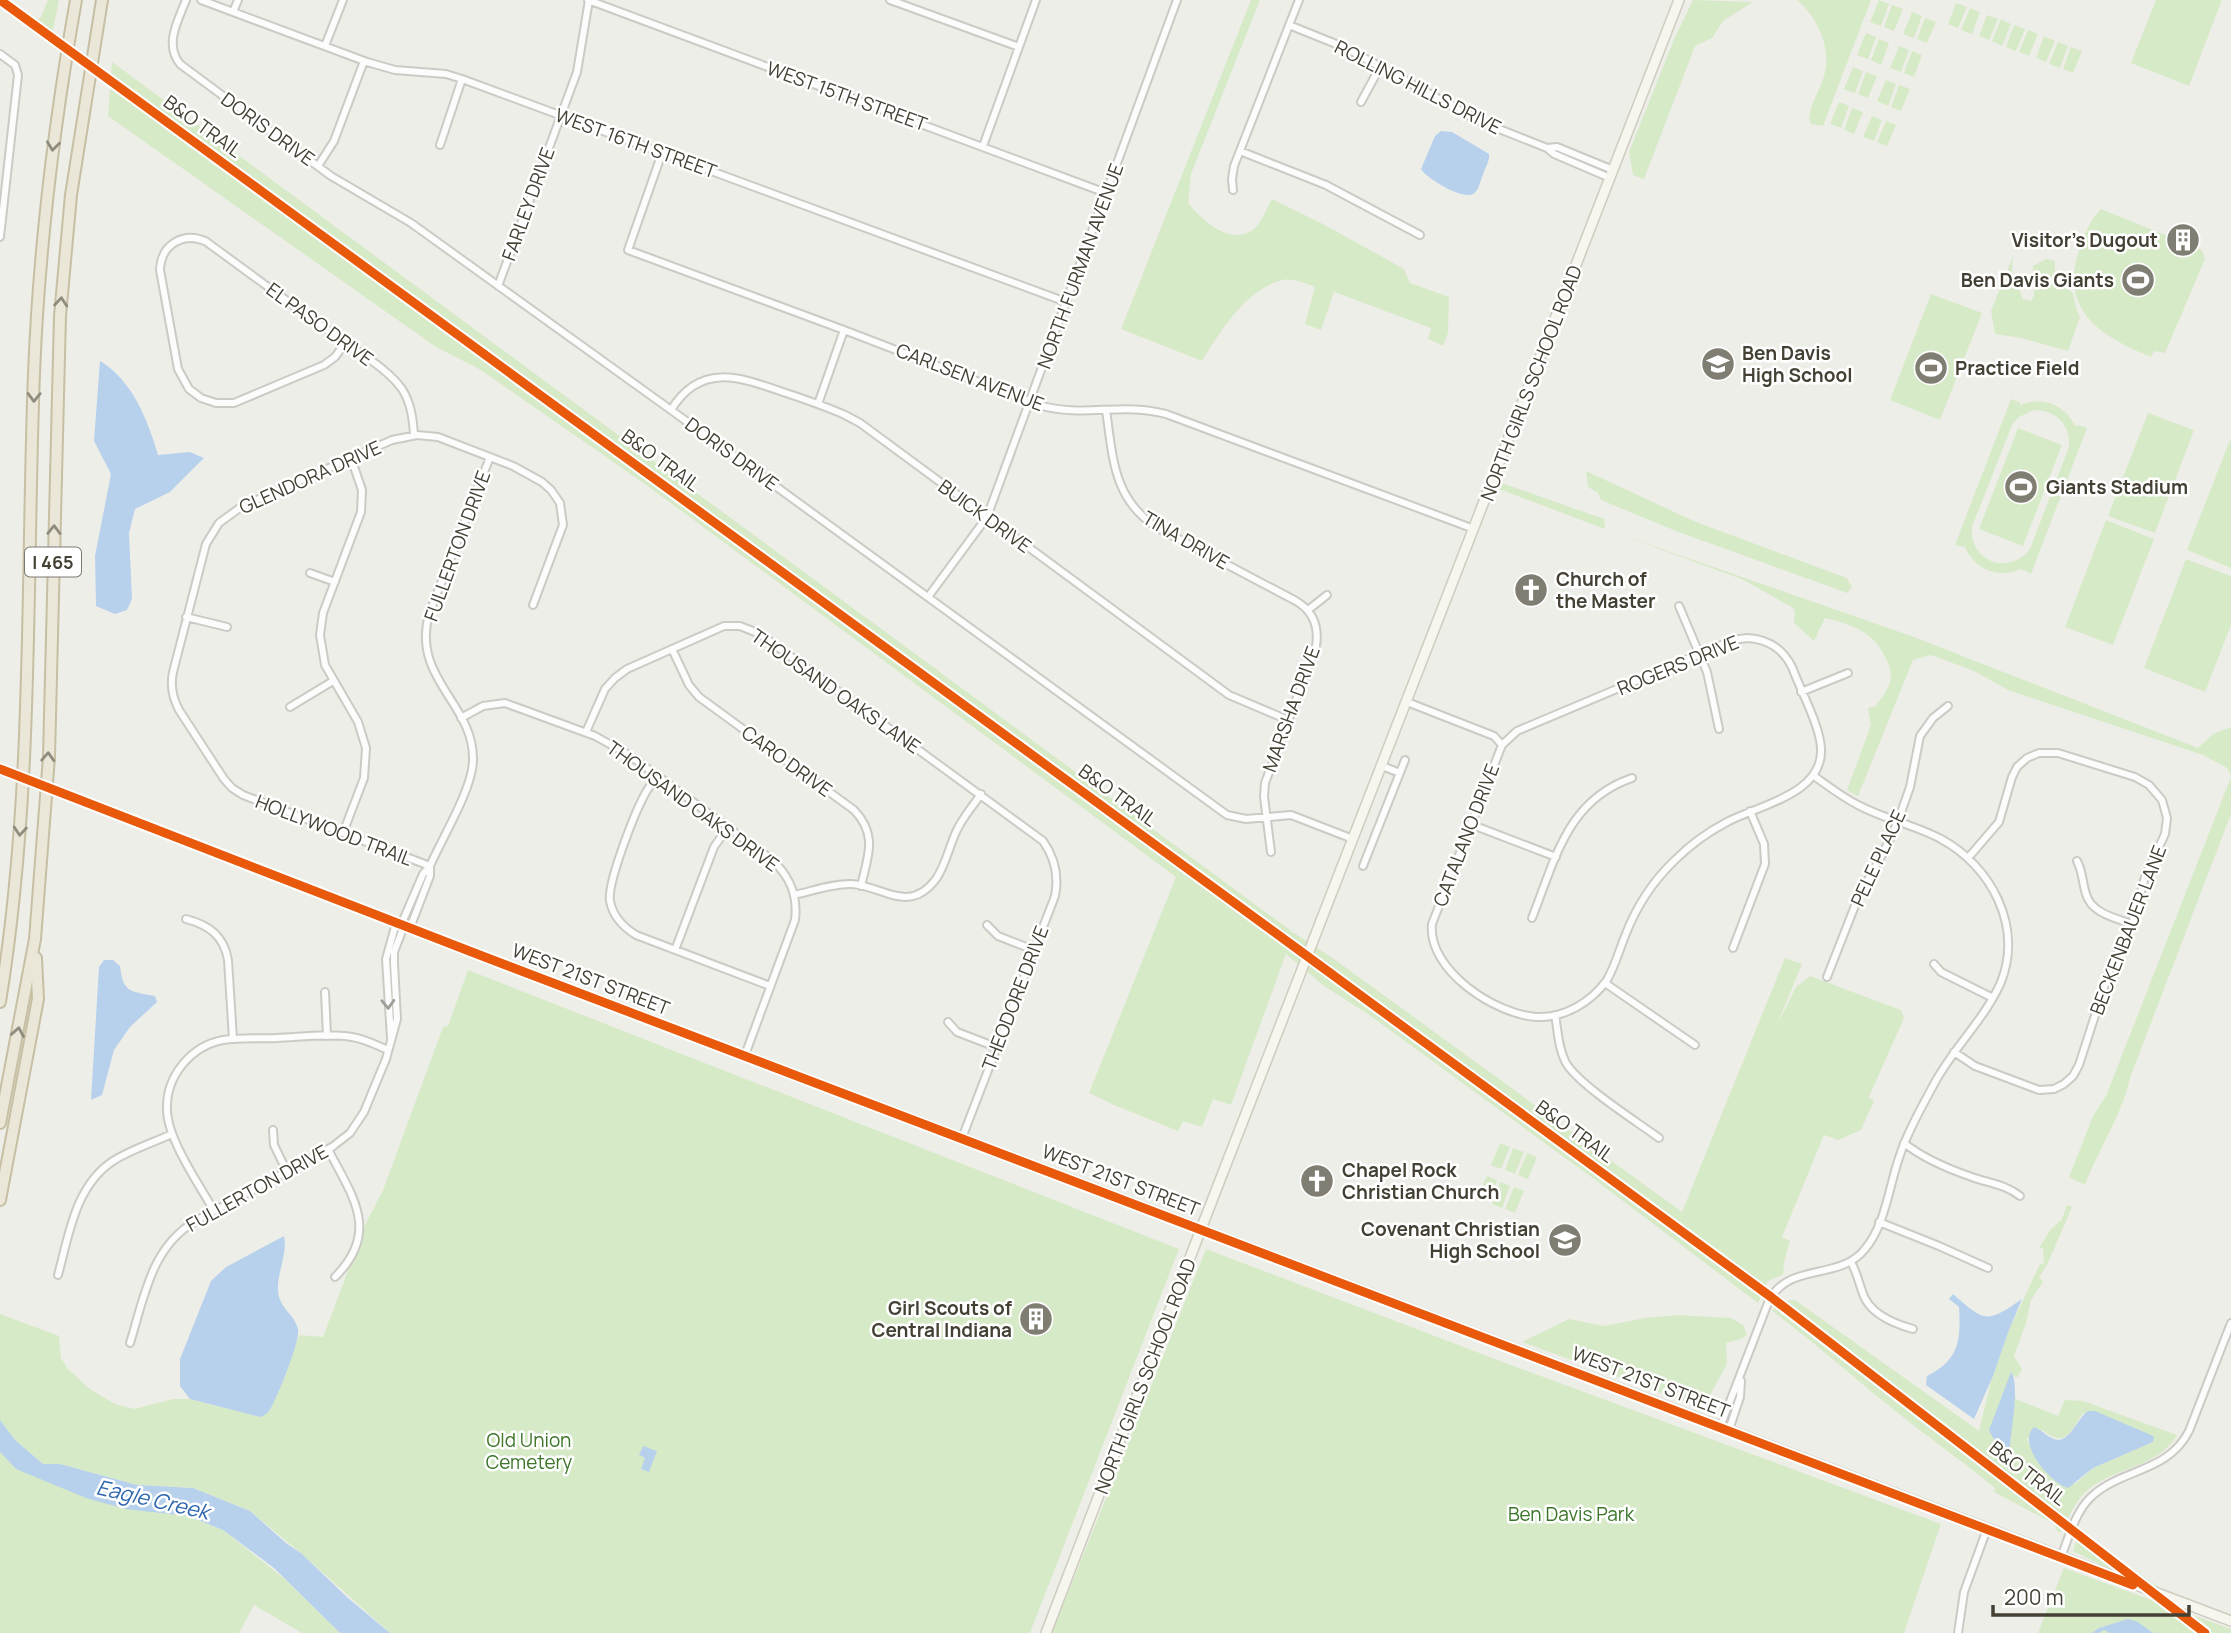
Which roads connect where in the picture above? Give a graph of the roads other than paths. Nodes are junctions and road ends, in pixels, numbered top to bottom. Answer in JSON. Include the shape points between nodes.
{"nodes":[{"id":1,"x":76,"y":0,"type":"edge"},
{"id":2,"x":102,"y":0,"type":"edge"},
{"id":3,"x":186,"y":0,"type":"edge"},
{"id":4,"x":201,"y":0,"type":"edge"},
{"id":5,"x":238,"y":0,"type":"edge"},
{"id":6,"x":343,"y":0,"type":"edge"},
{"id":7,"x":589,"y":0,"type":"edge"},
{"id":8,"x":890,"y":0,"type":"edge"},
{"id":9,"x":1036,"y":0,"type":"edge"},
{"id":10,"x":1177,"y":0,"type":"edge"},
{"id":11,"x":1299,"y":0,"type":"edge"},
{"id":12,"x":1679,"y":0,"type":"edge"},
{"id":13,"x":233,"y":12,"type":"junction"},
{"id":14,"x":1289,"y":25,"type":"junction"},
{"id":15,"x":325,"y":46,"type":"junction"},
{"id":16,"x":1018,"y":47,"type":"junction"},
{"id":17,"x":0,"y":54,"type":"edge"},
{"id":18,"x":364,"y":61,"type":"junction"},
{"id":19,"x":1380,"y":67,"type":"junction"},
{"id":20,"x":462,"y":79,"type":"junction"},
{"id":21,"x":1361,"y":102,"type":"dead end"},
{"id":22,"x":561,"y":116,"type":"junction"},
{"id":23,"x":440,"y":145,"type":"dead end"},
{"id":24,"x":984,"y":146,"type":"junction"},
{"id":25,"x":1240,"y":151,"type":"junction"},
{"id":26,"x":662,"y":153,"type":"junction"},
{"id":27,"x":318,"y":166,"type":"junction"},
{"id":28,"x":3,"y":169,"type":"edge"},
{"id":29,"x":1612,"y":174,"type":"junction"},
{"id":30,"x":1233,"y":190,"type":"dead end"},
{"id":31,"x":1106,"y":193,"type":"junction"},
{"id":32,"x":1420,"y":235,"type":"dead end"},
{"id":33,"x":0,"y":237,"type":"edge"},
{"id":34,"x":498,"y":286,"type":"junction"},
{"id":35,"x":1066,"y":302,"type":"junction"},
{"id":36,"x":844,"y":330,"type":"junction"},
{"id":37,"x":345,"y":343,"type":"junction"},
{"id":38,"x":1030,"y":401,"type":"junction"},
{"id":39,"x":818,"y":404,"type":"junction"},
{"id":40,"x":671,"y":410,"type":"junction"},
{"id":41,"x":1106,"y":410,"type":"junction"},
{"id":42,"x":414,"y":435,"type":"junction"},
{"id":43,"x":490,"y":457,"type":"junction"},
{"id":44,"x":351,"y":458,"type":"junction"},
{"id":45,"x":987,"y":517,"type":"junction"},
{"id":46,"x":1474,"y":529,"type":"junction"},
{"id":47,"x":310,"y":573,"type":"dead end"},
{"id":48,"x":335,"y":582,"type":"junction"},
{"id":49,"x":1327,"y":595,"type":"dead end"},
{"id":50,"x":928,"y":597,"type":"junction"},
{"id":51,"x":533,"y":605,"type":"dead end"},
{"id":52,"x":1679,"y":606,"type":"dead end"},
{"id":53,"x":1308,"y":610,"type":"junction"},
{"id":54,"x":187,"y":617,"type":"junction"},
{"id":55,"x":227,"y":628,"type":"dead end"},
{"id":56,"x":672,"y":649,"type":"junction"},
{"id":57,"x":1700,"y":654,"type":"junction"},
{"id":58,"x":1848,"y":673,"type":"dead end"},
{"id":59,"x":333,"y":681,"type":"junction"},
{"id":60,"x":1801,"y":692,"type":"junction"},
{"id":61,"x":1406,"y":702,"type":"junction"},
{"id":62,"x":1948,"y":706,"type":"dead end"},
{"id":63,"x":290,"y":707,"type":"dead end"},
{"id":64,"x":461,"y":718,"type":"junction"},
{"id":65,"x":1287,"y":720,"type":"junction"},
{"id":66,"x":1718,"y":729,"type":"dead end"},
{"id":67,"x":586,"y":732,"type":"junction"},
{"id":68,"x":1502,"y":745,"type":"junction"},
{"id":69,"x":1405,"y":760,"type":"dead end"},
{"id":70,"x":1381,"y":766,"type":"junction"},
{"id":71,"x":2,"y":770,"type":"edge"},
{"id":72,"x":1400,"y":773,"type":"junction"},
{"id":73,"x":657,"y":776,"type":"junction"},
{"id":74,"x":1814,"y":776,"type":"junction"},
{"id":75,"x":1632,"y":778,"type":"dead end"},
{"id":76,"x":238,"y":793,"type":"joint"},
{"id":77,"x":981,"y":794,"type":"junction"},
{"id":78,"x":1750,"y":811,"type":"junction"},
{"id":79,"x":1266,"y":817,"type":"junction"},
{"id":80,"x":1898,"y":821,"type":"junction"},
{"id":81,"x":1470,"y":824,"type":"junction"},
{"id":82,"x":728,"y":827,"type":"junction"},
{"id":83,"x":343,"y":833,"type":"junction"},
{"id":84,"x":1353,"y":839,"type":"junction"},
{"id":85,"x":1271,"y":852,"type":"dead end"},
{"id":86,"x":1052,"y":856,"type":"joint"},
{"id":87,"x":1556,"y":857,"type":"junction"},
{"id":88,"x":1968,"y":858,"type":"junction"},
{"id":89,"x":2077,"y":861,"type":"dead end"},
{"id":90,"x":430,"y":866,"type":"junction"},
{"id":91,"x":1363,"y":866,"type":"dead end"},
{"id":92,"x":861,"y":886,"type":"junction"},
{"id":93,"x":794,"y":895,"type":"junction"},
{"id":94,"x":1532,"y":918,"type":"dead end"},
{"id":95,"x":12,"y":919,"type":"junction"},
{"id":96,"x":186,"y":919,"type":"dead end"},
{"id":97,"x":2132,"y":924,"type":"junction"},
{"id":98,"x":403,"y":925,"type":"junction"},
{"id":99,"x":987,"y":925,"type":"dead end"},
{"id":100,"x":35,"y":939,"type":"junction"},
{"id":101,"x":0,"y":944,"type":"edge"},
{"id":102,"x":1733,"y":948,"type":"dead end"},
{"id":103,"x":675,"y":950,"type":"junction"},
{"id":104,"x":1034,"y":950,"type":"junction"},
{"id":105,"x":1934,"y":964,"type":"dead end"},
{"id":106,"x":1827,"y":977,"type":"dead end"},
{"id":107,"x":1605,"y":983,"type":"junction"},
{"id":108,"x":771,"y":986,"type":"junction"},
{"id":109,"x":325,"y":992,"type":"dead end"},
{"id":110,"x":1993,"y":998,"type":"junction"},
{"id":111,"x":0,"y":1002,"type":"edge"},
{"id":112,"x":1555,"y":1015,"type":"junction"},
{"id":113,"x":947,"y":1022,"type":"dead end"},
{"id":114,"x":327,"y":1036,"type":"junction"},
{"id":115,"x":233,"y":1040,"type":"junction"},
{"id":116,"x":1695,"y":1045,"type":"dead end"},
{"id":117,"x":996,"y":1047,"type":"junction"},
{"id":118,"x":388,"y":1050,"type":"junction"},
{"id":119,"x":1954,"y":1052,"type":"junction"},
{"id":120,"x":744,"y":1055,"type":"junction"},
{"id":121,"x":0,"y":1123,"type":"edge"},
{"id":122,"x":273,"y":1130,"type":"dead end"},
{"id":123,"x":172,"y":1135,"type":"junction"},
{"id":124,"x":962,"y":1138,"type":"junction"},
{"id":125,"x":1659,"y":1138,"type":"dead end"},
{"id":126,"x":1904,"y":1143,"type":"junction"},
{"id":127,"x":328,"y":1149,"type":"junction"},
{"id":128,"x":287,"y":1172,"type":"junction"},
{"id":129,"x":2020,"y":1196,"type":"dead end"},
{"id":130,"x":0,"y":1200,"type":"edge"},
{"id":131,"x":214,"y":1211,"type":"junction"},
{"id":132,"x":1879,"y":1223,"type":"junction"},
{"id":133,"x":1201,"y":1229,"type":"junction"},
{"id":134,"x":1852,"y":1262,"type":"junction"},
{"id":135,"x":1988,"y":1268,"type":"dead end"},
{"id":136,"x":58,"y":1275,"type":"dead end"},
{"id":137,"x":335,"y":1277,"type":"dead end"},
{"id":138,"x":2231,"y":1323,"type":"edge"},
{"id":139,"x":1913,"y":1329,"type":"dead end"},
{"id":140,"x":130,"y":1343,"type":"dead end"},
{"id":141,"x":1724,"y":1428,"type":"junction"},
{"id":142,"x":1987,"y":1529,"type":"junction"},
{"id":143,"x":2061,"y":1557,"type":"junction"},
{"id":144,"x":2231,"y":1621,"type":"edge"},
{"id":145,"x":1046,"y":1633,"type":"edge"},
{"id":146,"x":1958,"y":1633,"type":"edge"}],
"edges":[{"from":1,"to":95,"type":"highway","number":"I 465","one_way":true,"via":[[57,110],[41,264],[34,374],[27,733]]},
{"from":100,"to":2,"type":"highway","number":"I 465","one_way":true,"via":[[49,757],[60,316],[71,195]]},
{"from":3,"to":27,"type":"street","name":"DORIS DRIVE","via":[[172,39],[178,62]]},
{"from":4,"to":13,"type":"street","name":"WEST 16TH STREET"},
{"from":5,"to":13,"type":"street"},
{"from":6,"to":15,"type":"street"},
{"from":7,"to":22,"type":"street","name":"FARLEY DRIVE","via":[[577,72]]},
{"from":7,"to":24,"type":"street","name":"WEST 15TH STREET"},
{"from":8,"to":16,"type":"street"},
{"from":9,"to":16,"type":"street"},
{"from":10,"to":31,"type":"street","name":"NORTH FURMAN AVENUE"},
{"from":11,"to":14,"type":"street"},
{"from":12,"to":29,"type":"street","name":"NORTH GIRLS SCHOOL ROAD"},
{"from":13,"to":15,"type":"street","name":"WEST 16TH STREET"},
{"from":14,"to":19,"type":"street","name":"ROLLING HILLS DRIVE"},
{"from":14,"to":25,"type":"street"},
{"from":15,"to":18,"type":"street","name":"WEST 16TH STREET"},
{"from":16,"to":24,"type":"street"},
{"from":17,"to":28,"type":"street","via":[[15,65],[18,75]]},
{"from":18,"to":20,"type":"street","name":"WEST 16TH STREET"},
{"from":18,"to":27,"type":"street","via":[[334,141]]},
{"from":19,"to":21,"type":"street"},
{"from":19,"to":29,"type":"street","name":"ROLLING HILLS DRIVE","via":[[1479,121]]},
{"from":20,"to":22,"type":"street","name":"WEST 16TH STREET"},
{"from":20,"to":23,"type":"street"},
{"from":22,"to":26,"type":"street","name":"WEST 16TH STREET"},
{"from":22,"to":34,"type":"street","name":"FARLEY DRIVE"},
{"from":24,"to":31,"type":"street","name":"WEST 15TH STREET"},
{"from":25,"to":30,"type":"street"},
{"from":25,"to":32,"type":"street","via":[[1326,185]]},
{"from":26,"to":35,"type":"street","name":"WEST 16TH STREET"},
{"from":26,"to":36,"type":"street","name":"CARLSEN AVENUE","via":[[628,250]]},
{"from":27,"to":34,"type":"street","name":"DORIS DRIVE","via":[[411,223]]},
{"from":28,"to":33,"type":"street"},
{"from":29,"to":46,"type":"street","name":"NORTH GIRLS SCHOOL ROAD"},
{"from":31,"to":35,"type":"street","name":"NORTH FURMAN AVENUE"},
{"from":34,"to":40,"type":"street","name":"DORIS DRIVE"},
{"from":35,"to":38,"type":"street","name":"NORTH FURMAN AVENUE"},
{"from":36,"to":38,"type":"street","name":"CARLSEN AVENUE"},
{"from":36,"to":39,"type":"street"},
{"from":37,"to":37,"type":"street","name":"EL PASO DRIVE","via":[[207,242],[182,239],[163,254],[160,267],[178,369],[198,397],[216,404],[240,401],[324,365]]},
{"from":37,"to":42,"type":"street","name":"EL PASO DRIVE","via":[[402,389],[412,412]]},
{"from":38,"to":41,"type":"street","name":"CARLSEN AVENUE","via":[[1073,412]]},
{"from":38,"to":45,"type":"street","name":"NORTH FURMAN AVENUE"},
{"from":39,"to":40,"type":"street","name":"BUICK DRIVE","via":[[726,376],[691,388]]},
{"from":39,"to":45,"type":"street","name":"BUICK DRIVE","via":[[860,423]]},
{"from":40,"to":50,"type":"street","name":"DORIS DRIVE"},
{"from":41,"to":46,"type":"street","name":"CARLSEN AVENUE","via":[[1131,408],[1170,415]]},
{"from":41,"to":53,"type":"street","name":"TINA DRIVE","via":[[1118,481],[1143,518]]},
{"from":42,"to":43,"type":"street","name":"GLENDORA DRIVE","via":[[438,437]]},
{"from":42,"to":44,"type":"street","name":"GLENDORA DRIVE"},
{"from":43,"to":51,"type":"street","name":"GLENDORA DRIVE","via":[[542,482],[561,506],[561,534]]},
{"from":43,"to":64,"type":"street","name":"FULLERTON DRIVE","via":[[426,632],[433,672]]},
{"from":44,"to":48,"type":"street","via":[[361,484],[362,506]]},
{"from":44,"to":54,"type":"street","name":"GLENDORA DRIVE","via":[[235,510],[219,523],[204,547]]},
{"from":45,"to":50,"type":"street","name":"NORTH FURMAN AVENUE"},
{"from":45,"to":65,"type":"street","name":"BUICK DRIVE","via":[[1229,695]]},
{"from":46,"to":61,"type":"street","name":"NORTH GIRLS SCHOOL ROAD"},
{"from":47,"to":48,"type":"street"},
{"from":48,"to":59,"type":"street","via":[[320,632],[323,661]]},
{"from":49,"to":53,"type":"street"},
{"from":50,"to":79,"type":"street","name":"DORIS DRIVE","via":[[1227,815]]},
{"from":52,"to":57,"type":"street"},
{"from":53,"to":65,"type":"street","name":"MARSHA DRIVE","via":[[1316,627],[1316,646]]},
{"from":54,"to":55,"type":"street"},
{"from":54,"to":76,"type":"street","name":"GLENDORA DRIVE","via":[[172,674],[173,699],[224,779]]},
{"from":56,"to":67,"type":"street","name":"THOUSAND OAKS LANE","via":[[615,678],[601,695]]},
{"from":56,"to":77,"type":"street","name":"THOUSAND OAKS LANE","via":[[727,626],[755,631]]},
{"from":56,"to":92,"type":"street","name":"CARO DRIVE","via":[[699,697],[860,816],[870,841]]},
{"from":57,"to":60,"type":"street","name":"ROGERS DRIVE","via":[[1735,639],[1762,640],[1788,659]]},
{"from":57,"to":66,"type":"street","via":[[1710,680]]},
{"from":57,"to":68,"type":"street","name":"ROGERS DRIVE","via":[[1517,731]]},
{"from":58,"to":60,"type":"street"},
{"from":59,"to":63,"type":"street"},
{"from":59,"to":83,"type":"street","via":[[360,727],[367,754],[364,778]]},
{"from":60,"to":74,"type":"street","name":"ROGERS DRIVE","via":[[1821,746]]},
{"from":61,"to":68,"type":"street","via":[[1494,736]]},
{"from":61,"to":70,"type":"street","name":"NORTH GIRLS SCHOOL ROAD"},
{"from":62,"to":80,"type":"street","name":"PELE PLACE","via":[[1930,720],[1919,738]]},
{"from":64,"to":67,"type":"street","name":"THOUSAND OAKS DRIVE","via":[[486,705],[505,703]]},
{"from":64,"to":90,"type":"street","name":"FULLERTON DRIVE","via":[[471,743],[471,774]]},
{"from":65,"to":79,"type":"street","name":"MARSHA DRIVE","via":[[1266,777]]},
{"from":67,"to":73,"type":"street","name":"THOUSAND OAKS DRIVE"},
{"from":68,"to":81,"type":"street","name":"CATALANO DRIVE"},
{"from":69,"to":72,"type":"street"},
{"from":70,"to":72,"type":"street"},
{"from":70,"to":84,"type":"street","name":"NORTH GIRLS SCHOOL ROAD"},
{"from":71,"to":98,"type":"street","name":"WEST 21ST STREET","bridge":true},
{"from":72,"to":91,"type":"street"},
{"from":73,"to":82,"type":"street","name":"THOUSAND OAKS DRIVE"},
{"from":73,"to":103,"type":"street","via":[[643,797],[613,878],[610,902],[628,929]]},
{"from":74,"to":78,"type":"street","via":[[1800,789]]},
{"from":74,"to":80,"type":"street","via":[[1858,806]]},
{"from":75,"to":87,"type":"street","via":[[1586,806]]},
{"from":76,"to":83,"type":"street","name":"HOLLYWOOD TRAIL"},
{"from":77,"to":86,"type":"street","name":"THOUSAND OAKS LANE","via":[[1037,836]]},
{"from":77,"to":92,"type":"street","via":[[956,831],[940,873],[925,890],[894,897]]},
{"from":78,"to":102,"type":"street","via":[[1764,844],[1765,864]]},
{"from":78,"to":107,"type":"street","via":[[1714,829],[1678,857],[1648,892]]},
{"from":79,"to":84,"type":"street","name":"DORIS DRIVE","via":[[1291,815]]},
{"from":79,"to":85,"type":"street","name":"MARSHA DRIVE"},
{"from":80,"to":88,"type":"street","via":[[1943,840]]},
{"from":80,"to":106,"type":"street","name":"PELE PLACE","via":[[1858,898]]},
{"from":81,"to":87,"type":"street"},
{"from":81,"to":112,"type":"street","name":"CATALANO DRIVE","via":[[1432,926],[1439,958],[1491,1002],[1535,1017]]},
{"from":82,"to":93,"type":"street","name":"THOUSAND OAKS DRIVE","via":[[781,869]]},
{"from":82,"to":103,"type":"street","via":[[714,847]]},
{"from":83,"to":90,"type":"street","name":"HOLLYWOOD TRAIL"},
{"from":84,"to":133,"type":"street","name":"NORTH GIRLS SCHOOL ROAD"},
{"from":86,"to":104,"type":"street","name":"THEODORE DRIVE","via":[[1056,891]]},
{"from":87,"to":94,"type":"street"},
{"from":88,"to":97,"type":"street","name":"BECKENBAUER LANE","via":[[1999,822],[2017,768],[2039,752],[2058,752],[2135,777],[2158,794],[2166,813],[2166,830],[2145,877]]},
{"from":88,"to":110,"type":"street","via":[[1993,889],[2007,926],[2006,962]]},
{"from":89,"to":97,"type":"street","via":[[2094,907]]},
{"from":90,"to":98,"type":"street","name":"FULLERTON DRIVE"},
{"from":92,"to":93,"type":"street","via":[[840,885]]},
{"from":93,"to":108,"type":"street","via":[[794,923]]},
{"from":95,"to":101,"type":"highway"},
{"from":95,"to":111,"type":"highway","number":"I 465"},
{"from":96,"to":115,"type":"street","via":[[211,929],[226,948]]},
{"from":97,"to":119,"type":"street","name":"BECKENBAUER LANE","via":[[2110,969],[2078,1067],[2062,1086],[2035,1090],[1975,1066]]},
{"from":98,"to":118,"type":"street","name":"FULLERTON DRIVE","via":[[394,953],[397,1019]]},
{"from":98,"to":120,"type":"street","name":"WEST 21ST STREET"},
{"from":99,"to":104,"type":"street","via":[[998,936]]},
{"from":121,"to":100,"type":"highway","number":"I 465","one_way":true},
{"from":100,"to":130,"type":"highway","via":[[38,999]]},
{"from":103,"to":108,"type":"street"},
{"from":104,"to":117,"type":"street","name":"THEODORE DRIVE"},
{"from":105,"to":110,"type":"street"},
{"from":107,"to":112,"type":"street","via":[[1582,1004]]},
{"from":107,"to":116,"type":"street"},
{"from":108,"to":120,"type":"street"},
{"from":109,"to":114,"type":"street"},
{"from":110,"to":119,"type":"street"},
{"from":112,"to":125,"type":"street","via":[[1562,1053],[1571,1070]]},
{"from":113,"to":117,"type":"street","via":[[957,1032]]},
{"from":114,"to":115,"type":"street"},
{"from":114,"to":118,"type":"street","via":[[355,1038]]},
{"from":115,"to":123,"type":"street","via":[[202,1048],[177,1071],[166,1105]]},
{"from":117,"to":124,"type":"street","name":"THEODORE DRIVE"},
{"from":118,"to":127,"type":"street","name":"FULLERTON DRIVE","via":[[360,1120]]},
{"from":119,"to":126,"type":"street"},
{"from":120,"to":124,"type":"street","name":"WEST 21ST STREET"},
{"from":122,"to":128,"type":"street","via":[[274,1145]]},
{"from":123,"to":131,"type":"street"},
{"from":123,"to":136,"type":"street","via":[[113,1161],[90,1182],[78,1206]]},
{"from":124,"to":133,"type":"street","name":"WEST 21ST STREET"},
{"from":126,"to":129,"type":"street","via":[[1947,1168],[2010,1188]]},
{"from":126,"to":132,"type":"street"},
{"from":127,"to":128,"type":"street","name":"FULLERTON DRIVE"},
{"from":127,"to":137,"type":"street","via":[[360,1218],[359,1236],[347,1265]]},
{"from":128,"to":131,"type":"street","name":"FULLERTON DRIVE"},
{"from":131,"to":140,"type":"street","name":"FULLERTON DRIVE","via":[[184,1228],[162,1252]]},
{"from":132,"to":134,"type":"street","via":[[1869,1245]]},
{"from":132,"to":135,"type":"street"},
{"from":133,"to":141,"type":"street","name":"WEST 21ST STREET"},
{"from":133,"to":145,"type":"street","name":"NORTH GIRLS SCHOOL ROAD"},
{"from":134,"to":139,"type":"street","via":[[1870,1306],[1896,1325]]},
{"from":134,"to":141,"type":"street","via":[[1793,1277],[1776,1290]]},
{"from":138,"to":143,"type":"street","via":[[2187,1436],[2171,1454],[2102,1488],[2087,1501]]},
{"from":141,"to":142,"type":"street","name":"WEST 21ST STREET"},
{"from":142,"to":143,"type":"street","name":"WEST 21ST STREET"},
{"from":142,"to":146,"type":"street","via":[[1964,1592]]},
{"from":143,"to":144,"type":"street","name":"WEST 21ST STREET"}]}
